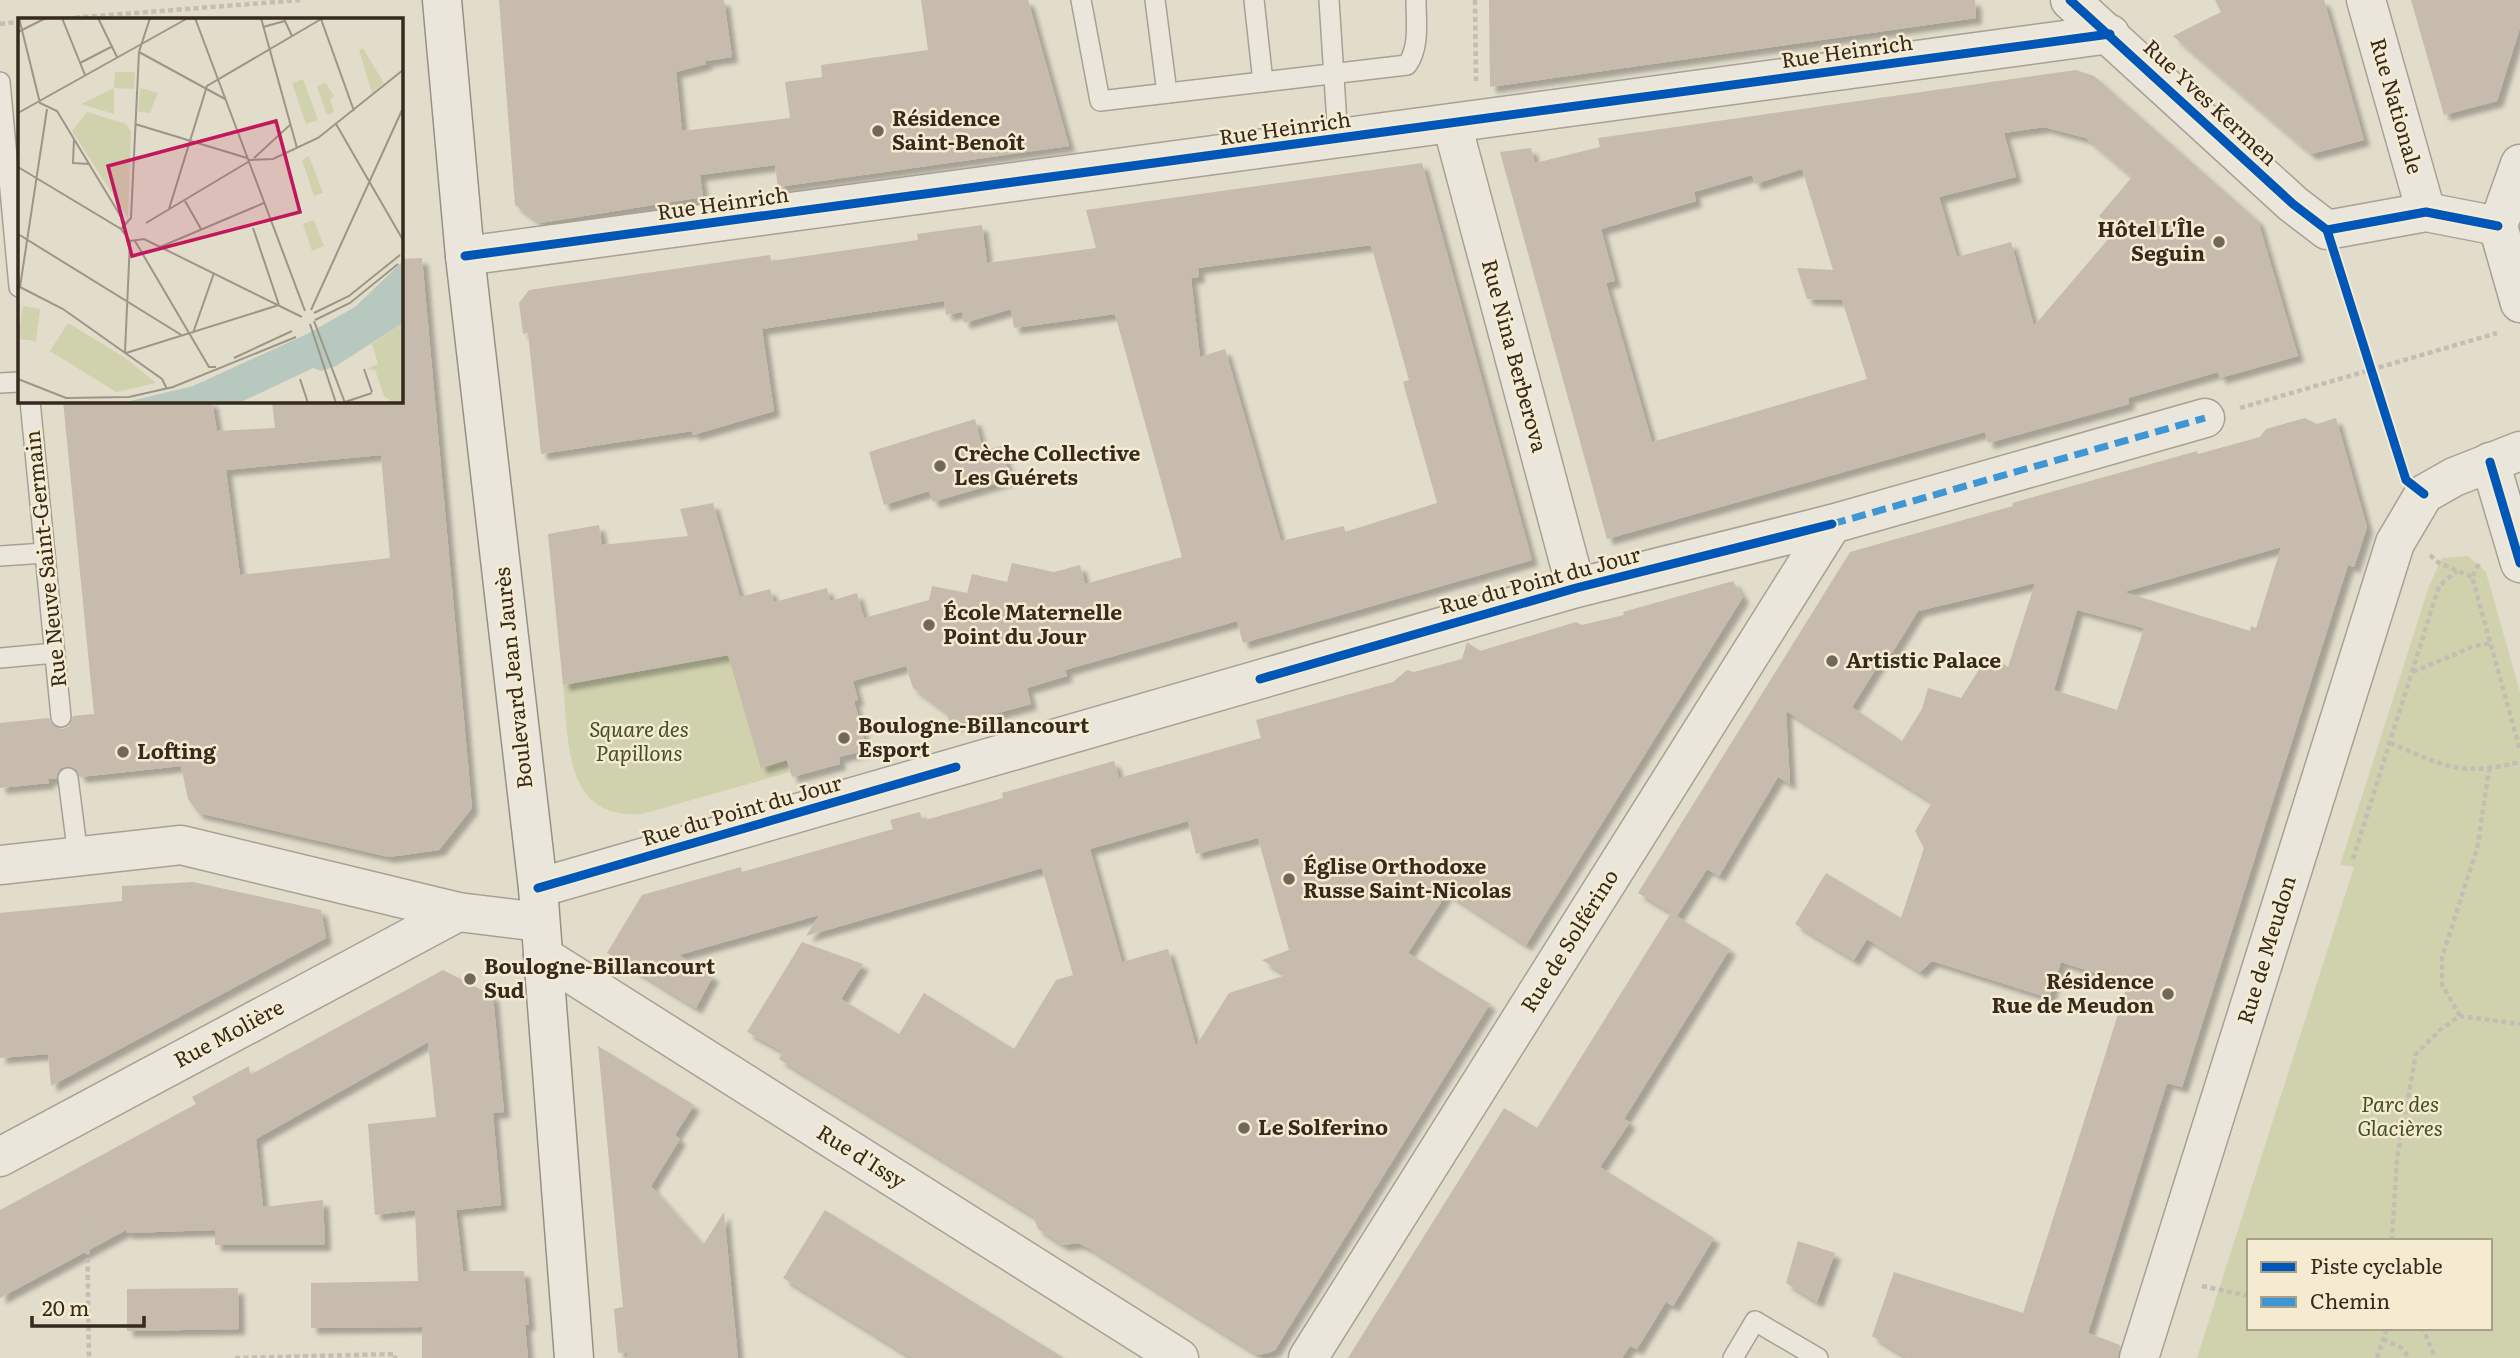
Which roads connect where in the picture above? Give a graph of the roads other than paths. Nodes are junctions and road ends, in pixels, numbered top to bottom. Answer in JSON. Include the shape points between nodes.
{"nodes":[{"id":1,"x":442,"y":0,"type":"edge"},
{"id":2,"x":1082,"y":0,"type":"edge"},
{"id":3,"x":1155,"y":0,"type":"edge"},
{"id":4,"x":1254,"y":0,"type":"edge"},
{"id":5,"x":1329,"y":0,"type":"edge"},
{"id":6,"x":1416,"y":0,"type":"edge"},
{"id":7,"x":2070,"y":0,"type":"edge"},
{"id":8,"x":2366,"y":0,"type":"edge"},
{"id":9,"x":2110,"y":34,"type":"junction"},
{"id":10,"x":1333,"y":75,"type":"junction"},
{"id":11,"x":0,"y":82,"type":"edge"},
{"id":12,"x":1263,"y":82,"type":"junction"},
{"id":13,"x":1167,"y":93,"type":"junction"},
{"id":14,"x":1464,"y":122,"type":"junction"},
{"id":15,"x":1338,"y":139,"type":"junction"},
{"id":16,"x":2520,"y":164,"type":"edge"},
{"id":17,"x":2426,"y":212,"type":"junction"},
{"id":18,"x":2498,"y":226,"type":"junction"},
{"id":19,"x":465,"y":256,"type":"junction"},
{"id":20,"x":18,"y":277,"type":"edge"},
{"id":21,"x":2514,"y":317,"type":"edge"},
{"id":22,"x":18,"y":382,"type":"edge"},
{"id":23,"x":0,"y":383,"type":"edge"},
{"id":24,"x":30,"y":402,"type":"edge"},
{"id":25,"x":2205,"y":418,"type":"road end"},
{"id":26,"x":2505,"y":457,"type":"edge"},
{"id":27,"x":1832,"y":524,"type":"junction"},
{"id":28,"x":45,"y":553,"type":"junction"},
{"id":29,"x":2517,"y":555,"type":"edge"},
{"id":30,"x":0,"y":556,"type":"edge"},
{"id":31,"x":1576,"y":588,"type":"junction"},
{"id":32,"x":55,"y":653,"type":"junction"},
{"id":33,"x":0,"y":657,"type":"edge"},
{"id":34,"x":61,"y":717,"type":"dead end"},
{"id":35,"x":68,"y":778,"type":"dead end"},
{"id":36,"x":78,"y":856,"type":"junction"},
{"id":37,"x":0,"y":865,"type":"edge"},
{"id":38,"x":458,"y":912,"type":"junction"},
{"id":39,"x":540,"y":922,"type":"junction"},
{"id":40,"x":0,"y":1157,"type":"edge"},
{"id":41,"x":574,"y":1358,"type":"edge"},
{"id":42,"x":1179,"y":1358,"type":"edge"},
{"id":43,"x":1308,"y":1358,"type":"edge"},
{"id":44,"x":1733,"y":1358,"type":"edge"},
{"id":45,"x":1818,"y":1358,"type":"edge"},
{"id":46,"x":2138,"y":1358,"type":"edge"}],
"edges":[{"from":1,"to":19,"type":"street","name":"Boulevard Jean Jaurès"},
{"from":2,"to":13,"type":"lane","via":[[1100,101]]},
{"from":3,"to":13,"type":"lane"},
{"from":4,"to":12,"type":"lane"},
{"from":5,"to":10,"type":"lane"},
{"from":6,"to":10,"type":"lane","via":[[1414,56],[1407,65]]},
{"from":7,"to":9,"type":"street","name":"Rue Yves Kermen"},
{"from":8,"to":17,"type":"street","name":"Rue Nationale"},
{"from":9,"to":14,"type":"street","name":"Rue Heinrich"},
{"from":9,"to":17,"type":"street","name":"Rue Yves Kermen","via":[[2293,204],[2328,230]]},
{"from":10,"to":12,"type":"lane"},
{"from":10,"to":15,"type":"lane"},
{"from":11,"to":20,"type":"lane"},
{"from":12,"to":13,"type":"lane"},
{"from":14,"to":15,"type":"street","name":"Rue Heinrich"},
{"from":14,"to":31,"type":"street","name":"Rue Nina Berberova"},
{"from":15,"to":19,"type":"street","name":"Rue Heinrich"},
{"from":16,"to":18,"type":"street"},
{"from":17,"to":18,"type":"street"},
{"from":18,"to":21,"type":"street"},
{"from":19,"to":39,"type":"street","name":"Boulevard Jean Jaurès"},
{"from":22,"to":23,"type":"lane"},
{"from":24,"to":28,"type":"lane","name":"Rue Neuve Saint-Germain"},
{"from":25,"to":27,"type":"street","name":"Rue du Point du Jour"},
{"from":26,"to":29,"type":"street"},
{"from":26,"to":46,"type":"street","name":"Rue de Meudon","via":[[2424,494],[2395,542]]},
{"from":27,"to":31,"type":"street","name":"Rue du Point du Jour"},
{"from":27,"to":43,"type":"street","name":"Rue de Solférino"},
{"from":28,"to":30,"type":"lane"},
{"from":28,"to":32,"type":"lane","name":"Rue Neuve Saint-Germain"},
{"from":31,"to":39,"type":"street","name":"Rue du Point du Jour"},
{"from":32,"to":33,"type":"lane"},
{"from":32,"to":34,"type":"lane","name":"Rue Neuve Saint-Germain"},
{"from":35,"to":36,"type":"lane"},
{"from":36,"to":37,"type":"street","name":"Rue du Point du Jour"},
{"from":36,"to":38,"type":"street","name":"Rue du Point du Jour","via":[[181,845]]},
{"from":38,"to":39,"type":"street","name":"Rue du Point du Jour"},
{"from":38,"to":40,"type":"street","name":"Rue Molière"},
{"from":39,"to":41,"type":"street","name":"Boulevard Jean Jaurès"},
{"from":39,"to":42,"type":"street","name":"Rue d'Issy"},
{"from":44,"to":45,"type":"lane","via":[[1755,1321]]}]}
